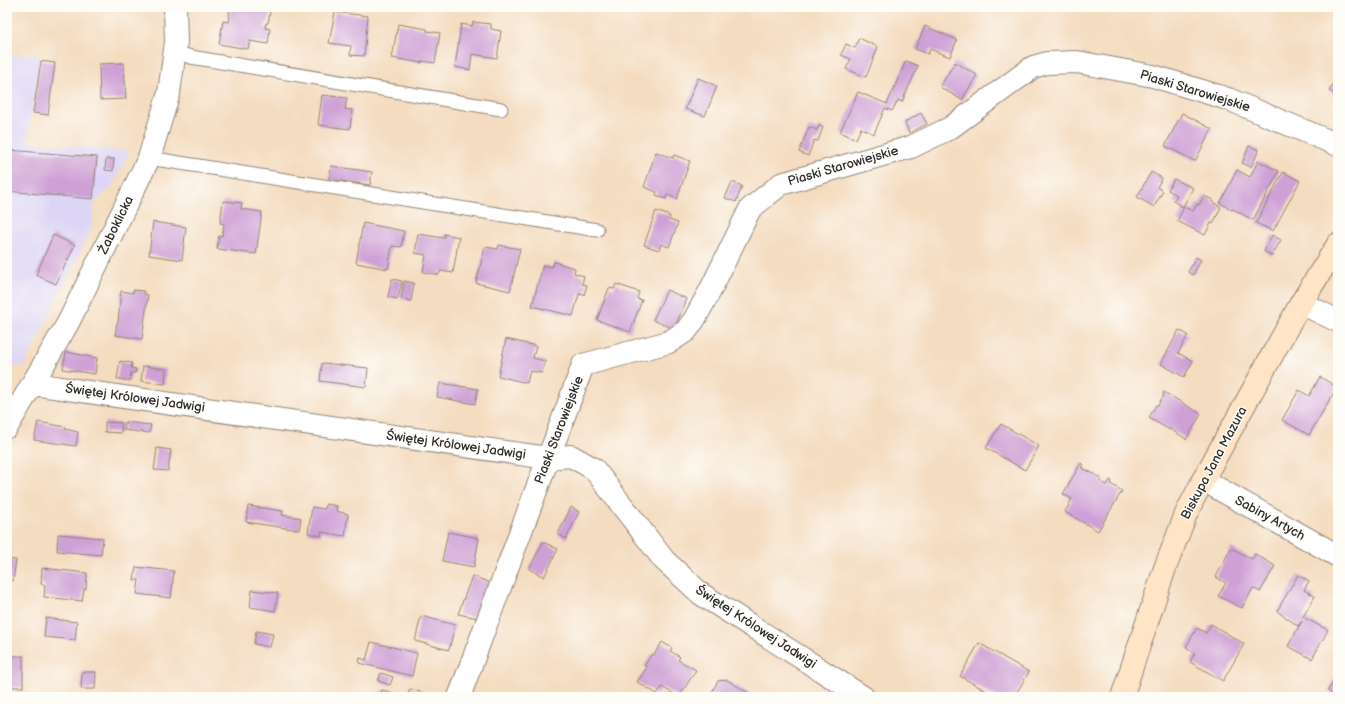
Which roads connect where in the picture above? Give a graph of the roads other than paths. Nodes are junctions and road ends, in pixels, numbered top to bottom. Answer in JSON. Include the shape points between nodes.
{"nodes":[{"id":1,"x":175,"y":7,"type":"edge"},
{"id":2,"x":175,"y":52,"type":"junction"},
{"id":3,"x":501,"y":109,"type":"dead end"},
{"id":4,"x":1338,"y":145,"type":"edge"},
{"id":5,"x":149,"y":158,"type":"junction"},
{"id":6,"x":597,"y":230,"type":"dead end"},
{"id":7,"x":1338,"y":244,"type":"edge"},
{"id":8,"x":1301,"y":303,"type":"junction"},
{"id":9,"x":1338,"y":321,"type":"edge"},
{"id":10,"x":32,"y":384,"type":"junction"},
{"id":11,"x":7,"y":427,"type":"edge"},
{"id":12,"x":548,"y":458,"type":"junction"},
{"id":13,"x":1203,"y":480,"type":"junction"},
{"id":14,"x":1338,"y":556,"type":"edge"},
{"id":15,"x":459,"y":697,"type":"edge"},
{"id":16,"x":863,"y":697,"type":"edge"},
{"id":17,"x":1122,"y":697,"type":"edge"}],
"edges":[{"from":1,"to":2,"type":"street","name":"Żaboklicka"},
{"from":2,"to":3,"type":"lane","via":[[191,57]]},
{"from":2,"to":5,"type":"street","name":"Żaboklicka","via":[[169,93]]},
{"from":4,"to":12,"type":"street","name":"Piaski Starowiejskie","via":[[1228,99],[1153,76],[1078,62],[1046,63],[1033,67],[950,128],[911,146],[781,184],[750,209],[707,297],[686,331],[669,342],[583,365]]},
{"from":5,"to":6,"type":"lane"},
{"from":5,"to":10,"type":"street","name":"Żaboklicka","via":[[68,322]]},
{"from":7,"to":8,"type":"street","name":"Biskupa Jana Mazura"},
{"from":8,"to":9,"type":"street"},
{"from":8,"to":13,"type":"street","name":"Biskupa Jana Mazura"},
{"from":10,"to":11,"type":"street","name":"Żaboklicka"},
{"from":10,"to":12,"type":"street","name":"Świętej Królowej Jadwigi"},
{"from":12,"to":15,"type":"street","name":"Piaski Starowiejskie"},
{"from":12,"to":16,"type":"street","name":"Świętej Królowej Jadwigi","via":[[571,456],[594,469],[664,560],[701,594]]},
{"from":13,"to":14,"type":"street","name":"Sabiny Artych"},
{"from":13,"to":17,"type":"street","name":"Biskupa Jana Mazura","via":[[1165,568]]}]}
